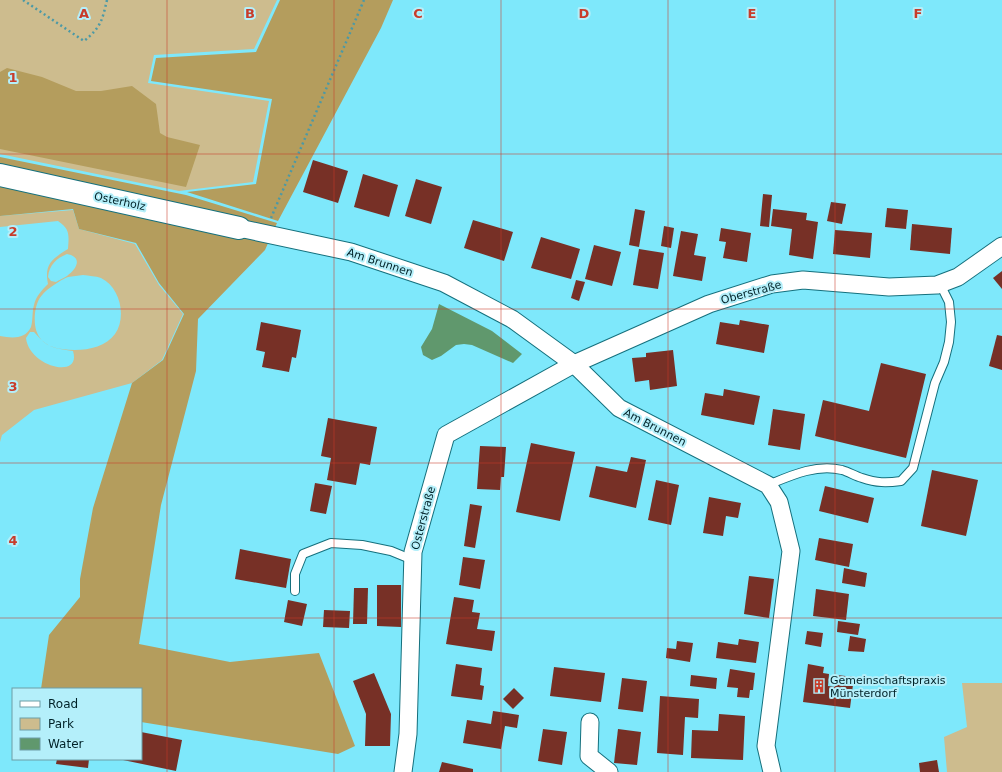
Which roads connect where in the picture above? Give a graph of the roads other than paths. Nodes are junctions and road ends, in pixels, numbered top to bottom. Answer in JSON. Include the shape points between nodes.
{"nodes":[{"id":1,"x":0,"y":175,"type":"edge"},
{"id":2,"x":239,"y":228,"type":"joint"},
{"id":3,"x":1002,"y":246,"type":"edge"},
{"id":4,"x":937,"y":285,"type":"junction"},
{"id":5,"x":574,"y":364,"type":"junction"},
{"id":6,"x":768,"y":485,"type":"junction"},
{"id":7,"x":413,"y":560,"type":"junction"},
{"id":8,"x":295,"y":591,"type":"dead end"},
{"id":9,"x":590,"y":722,"type":"dead end"},
{"id":10,"x":403,"y":772,"type":"edge"},
{"id":11,"x":609,"y":772,"type":"edge"},
{"id":12,"x":772,"y":772,"type":"edge"}],
"edges":[{"from":1,"to":2,"type":"street","name":"Osterholz"},
{"from":2,"to":5,"type":"street","name":"Am Brunnen","via":[[351,252],[444,283],[512,319]]},
{"from":3,"to":4,"type":"street","name":"Oberstraße","via":[[958,277]]},
{"from":4,"to":5,"type":"street","name":"Oberstraße","via":[[889,287],[803,280],[772,284],[709,304]]},
{"from":4,"to":6,"type":"lane","via":[[943,290],[949,302],[949,342],[935,383],[914,468],[901,481],[888,483],[862,478],[843,470],[822,467]]},
{"from":5,"to":6,"type":"street","name":"Am Brunnen","via":[[619,408]]},
{"from":5,"to":7,"type":"street","name":"Osterstraße","via":[[446,435],[413,552]]},
{"from":6,"to":12,"type":"street","name":"Am Brunnen","via":[[779,502],[791,551],[766,746]]},
{"from":7,"to":8,"type":"lane","via":[[391,551],[362,545],[331,543],[303,554],[295,574]]},
{"from":7,"to":10,"type":"street","name":"Osterstraße","via":[[408,734]]},
{"from":9,"to":11,"type":"street","via":[[589,756]]}]}
